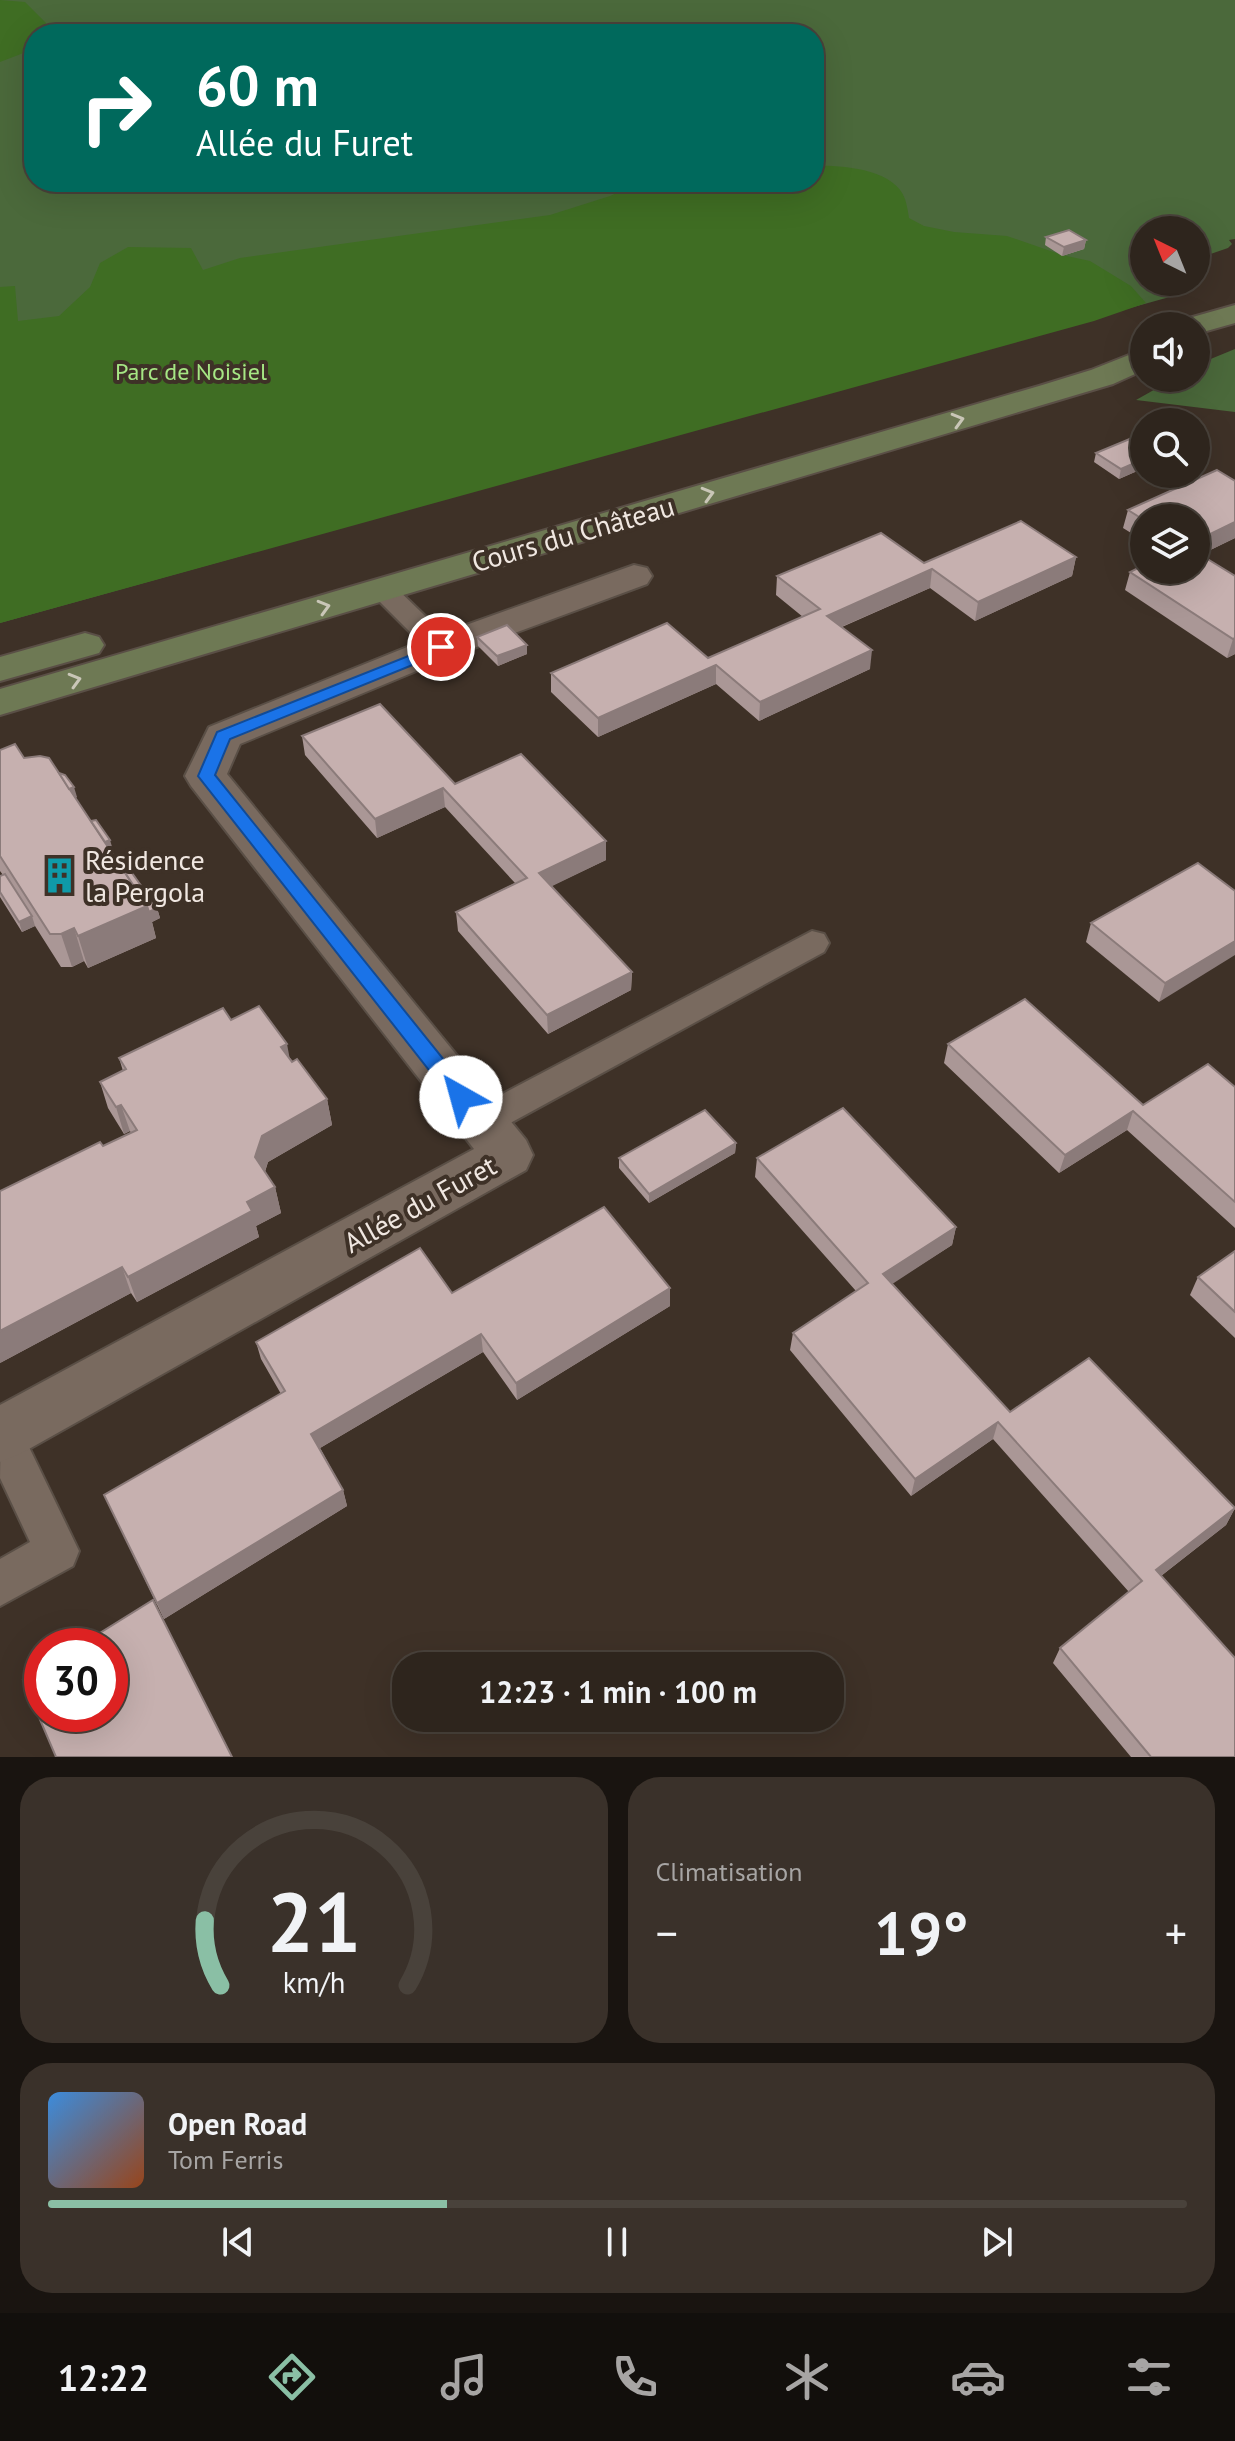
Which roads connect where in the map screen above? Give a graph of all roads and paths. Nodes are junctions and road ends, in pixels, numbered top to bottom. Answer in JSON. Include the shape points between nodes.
{"nodes":[{"id":1,"x":1235,"y":314,"type":"edge"},
{"id":2,"x":1210,"y":321,"type":"edge"},
{"id":3,"x":1235,"y":326,"type":"edge"},
{"id":4,"x":1210,"y":334,"type":"edge"},
{"id":5,"x":1130,"y":344,"type":"edge"},
{"id":6,"x":1130,"y":364,"type":"edge"},
{"id":7,"x":634,"y":576,"type":"dead end"},
{"id":8,"x":383,"y":590,"type":"junction"},
{"id":9,"x":441,"y":647,"type":"junction"},
{"id":10,"x":0,"y":669,"type":"edge"},
{"id":11,"x":0,"y":702,"type":"edge"},
{"id":12,"x":812,"y":943,"type":"dead end"},
{"id":13,"x":481,"y":1122,"type":"junction"},
{"id":14,"x":1,"y":1435,"type":"edge"},
{"id":15,"x":0,"y":1584,"type":"edge"}],
"edges":[{"from":1,"to":2,"type":"main road"},
{"from":3,"to":4,"type":"main road"},
{"from":5,"to":10,"type":"main road","name":"Cours du Château"},
{"from":8,"to":6,"type":"main road","name":"Cours du Château","one_way":true,"via":[[1050,393]]},
{"from":7,"to":9,"type":"street"},
{"from":8,"to":9,"type":"lane"},
{"from":11,"to":8,"type":"main road","name":"Cours du Château","one_way":true},
{"from":9,"to":13,"type":"street","name":"Allée du Furet","via":[[223,736],[206,776]]},
{"from":12,"to":13,"type":"lane"},
{"from":13,"to":14,"type":"street","name":"Allée du Furet","via":[[508,1155]]},
{"from":14,"to":15,"type":"lane","via":[[57,1551]]}]}
